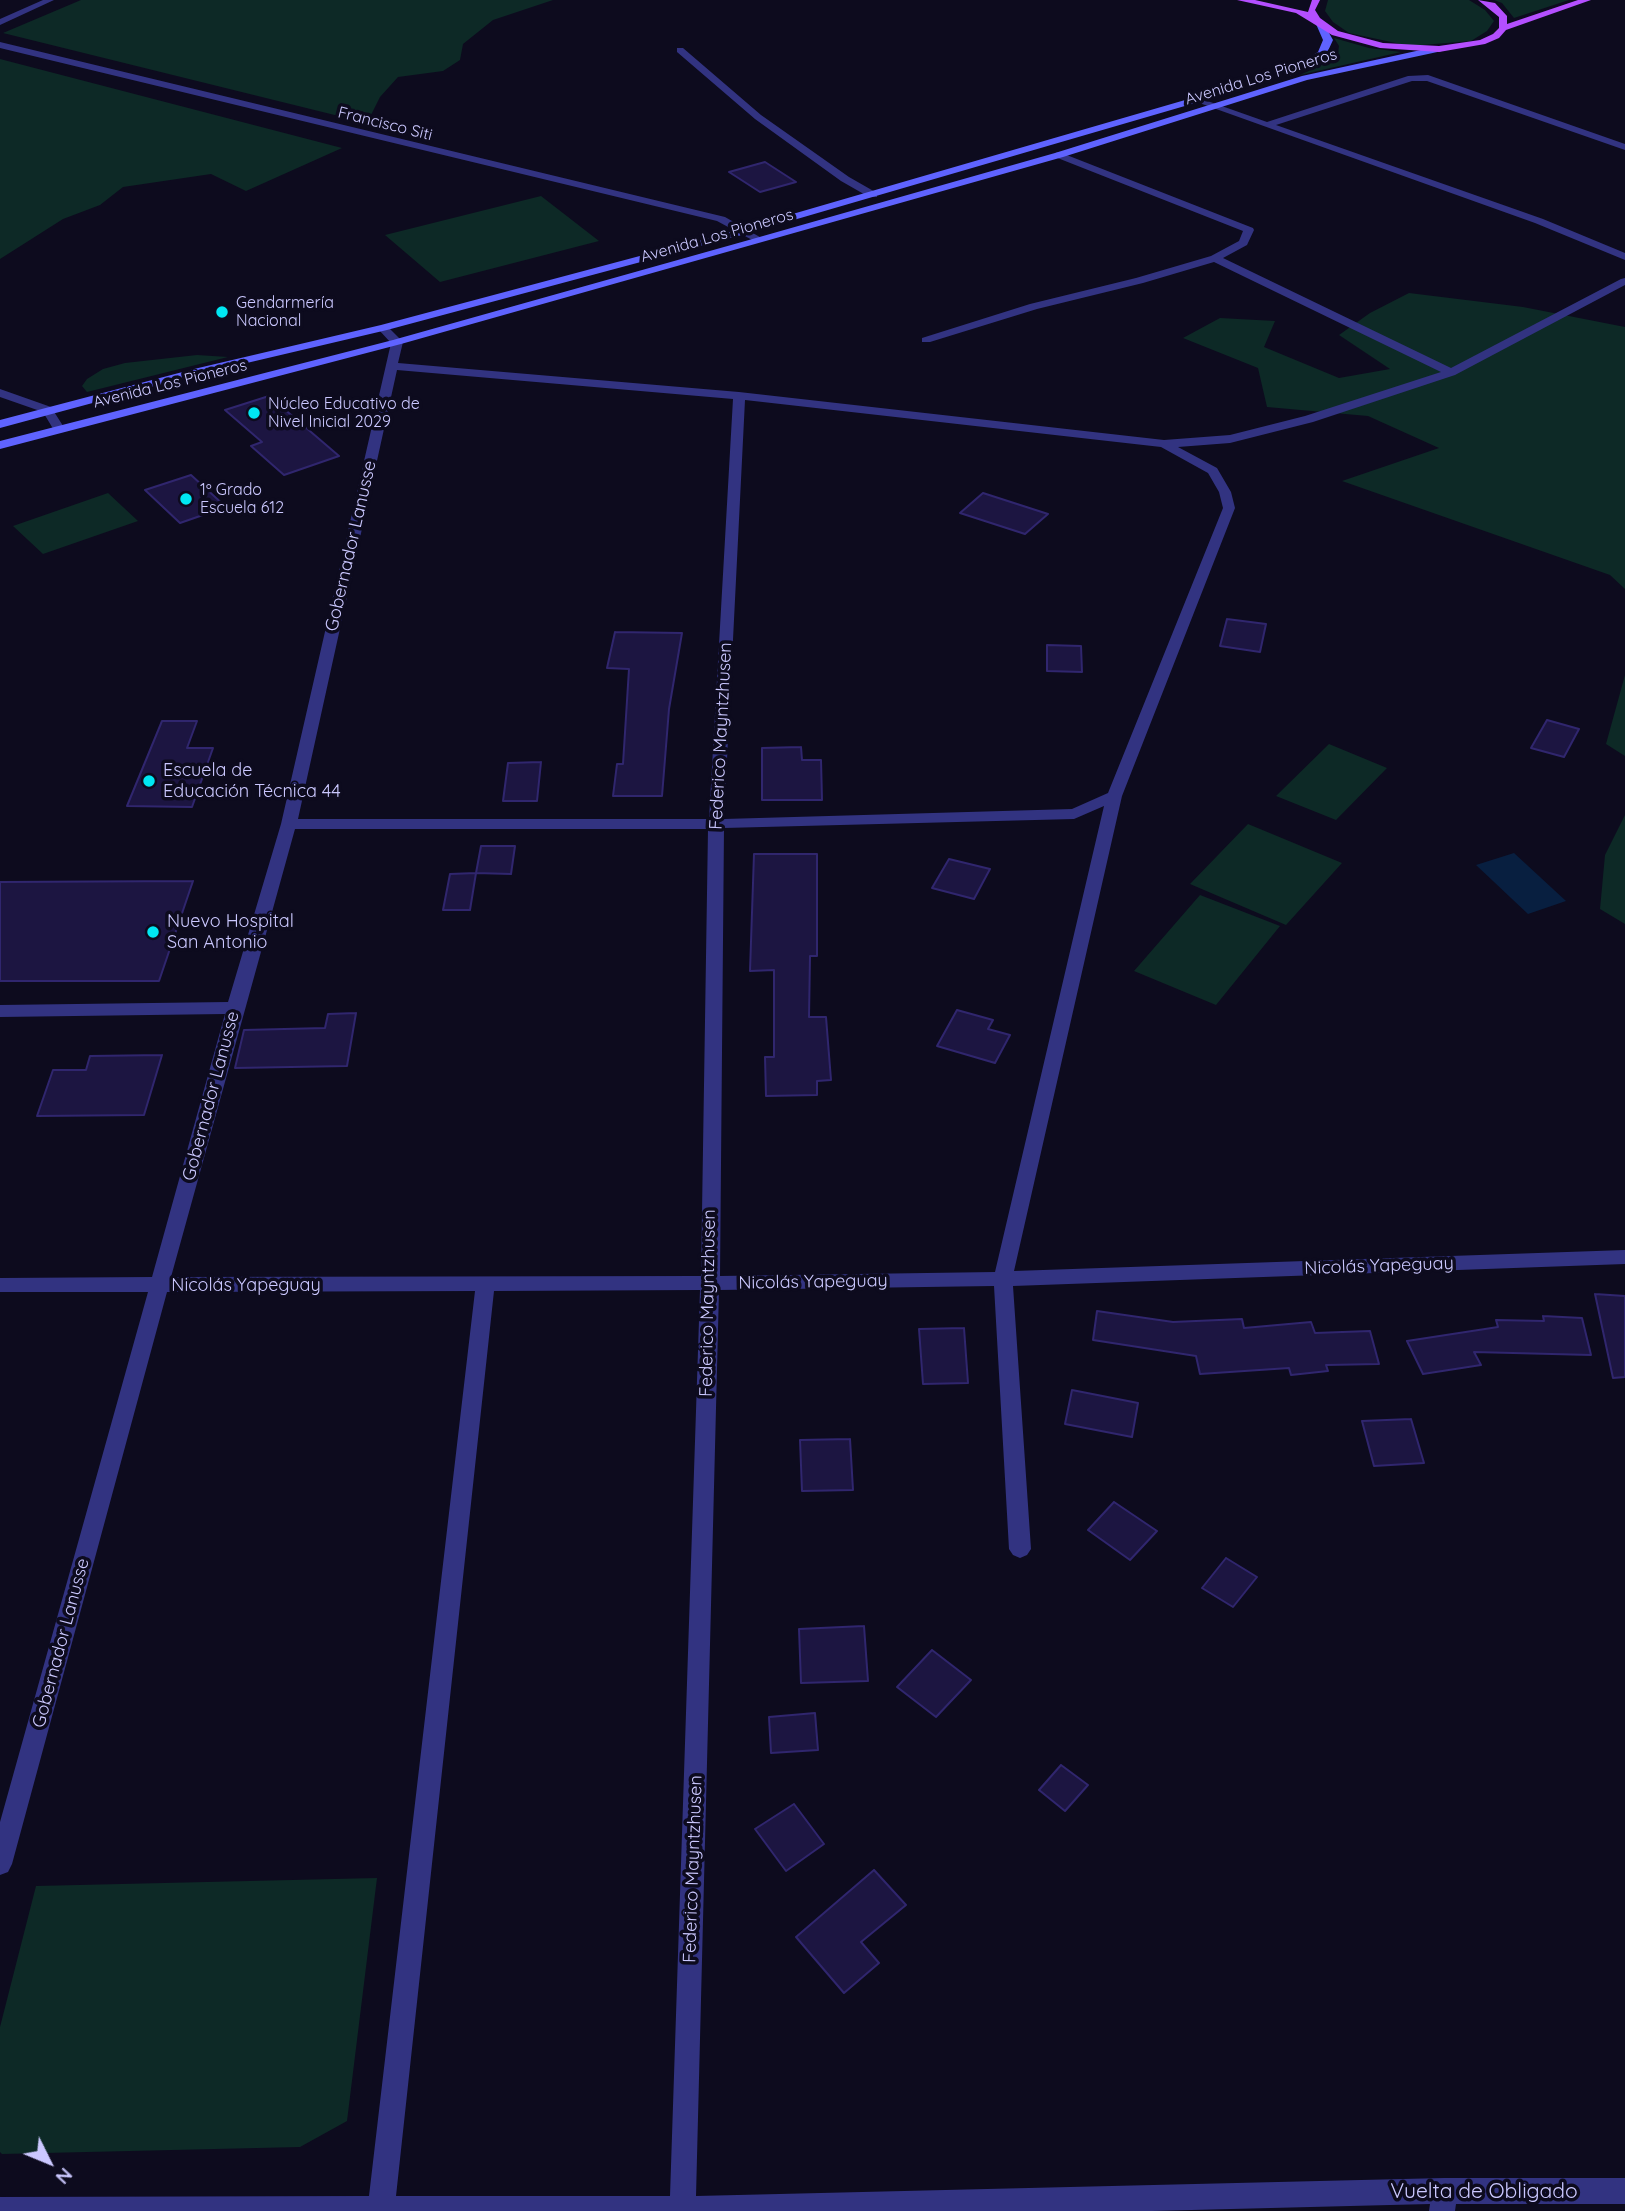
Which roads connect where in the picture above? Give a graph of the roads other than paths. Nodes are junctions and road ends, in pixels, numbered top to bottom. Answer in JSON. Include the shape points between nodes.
{"nodes":[{"id":1,"x":50,"y":0,"type":"edge"},
{"id":2,"x":1241,"y":0,"type":"edge"},
{"id":3,"x":1316,"y":0,"type":"edge"},
{"id":4,"x":1482,"y":0,"type":"edge"},
{"id":5,"x":1587,"y":0,"type":"edge"},
{"id":6,"x":0,"y":22,"type":"edge"},
{"id":7,"x":1318,"y":22,"type":"junction"},
{"id":8,"x":1503,"y":28,"type":"junction"},
{"id":9,"x":0,"y":45,"type":"edge"},
{"id":10,"x":1439,"y":49,"type":"junction"},
{"id":11,"x":680,"y":50,"type":"dead end"},
{"id":12,"x":1196,"y":100,"type":"junction"},
{"id":13,"x":1213,"y":108,"type":"junction"},
{"id":14,"x":1267,"y":125,"type":"junction"},
{"id":15,"x":1625,"y":147,"type":"edge"},
{"id":16,"x":1059,"y":155,"type":"junction"},
{"id":17,"x":873,"y":195,"type":"junction"},
{"id":18,"x":745,"y":231,"type":"junction"},
{"id":19,"x":760,"y":240,"type":"junction"},
{"id":20,"x":1625,"y":257,"type":"edge"},
{"id":21,"x":1214,"y":258,"type":"junction"},
{"id":22,"x":1625,"y":281,"type":"edge"},
{"id":23,"x":383,"y":327,"type":"junction"},
{"id":24,"x":926,"y":340,"type":"dead end"},
{"id":25,"x":397,"y":342,"type":"junction"},
{"id":26,"x":391,"y":366,"type":"junction"},
{"id":27,"x":1451,"y":373,"type":"junction"},
{"id":28,"x":0,"y":393,"type":"edge"},
{"id":29,"x":739,"y":396,"type":"junction"},
{"id":30,"x":47,"y":410,"type":"junction"},
{"id":31,"x":0,"y":424,"type":"edge"},
{"id":32,"x":59,"y":429,"type":"junction"},
{"id":33,"x":1164,"y":444,"type":"junction"},
{"id":34,"x":0,"y":445,"type":"edge"},
{"id":35,"x":1114,"y":796,"type":"junction"},
{"id":36,"x":289,"y":824,"type":"junction"},
{"id":37,"x":716,"y":824,"type":"junction"},
{"id":38,"x":235,"y":1008,"type":"junction"},
{"id":39,"x":0,"y":1011,"type":"edge"},
{"id":40,"x":1625,"y":1257,"type":"edge"},
{"id":41,"x":1003,"y":1279,"type":"junction"},
{"id":42,"x":709,"y":1283,"type":"junction"},
{"id":43,"x":485,"y":1284,"type":"junction"},
{"id":44,"x":0,"y":1285,"type":"edge"},
{"id":45,"x":159,"y":1286,"type":"junction"},
{"id":46,"x":1020,"y":1549,"type":"dead end"},
{"id":47,"x":0,"y":1864,"type":"edge"},
{"id":48,"x":1625,"y":2191,"type":"edge"},
{"id":49,"x":1443,"y":2201,"type":"edge"},
{"id":50,"x":683,"y":2209,"type":"junction"},
{"id":51,"x":0,"y":2210,"type":"edge"},
{"id":52,"x":381,"y":2210,"type":"edge"}],
"edges":[{"from":1,"to":6,"type":"street"},
{"from":2,"to":7,"type":"main road","via":[[1299,11]]},
{"from":3,"to":7,"type":"main road","via":[[1311,10]]},
{"from":4,"to":8,"type":"main road","via":[[1503,16]]},
{"from":5,"to":8,"type":"main road"},
{"from":7,"to":10,"type":"main road","via":[[1335,33],[1383,46]]},
{"from":7,"to":12,"type":"main road","name":"Avenida Los Pioneros","via":[[1328,40],[1322,53],[1303,67]]},
{"from":8,"to":10,"type":"main road","via":[[1482,42]]},
{"from":9,"to":18,"type":"street","name":"Francisco Siti","via":[[721,219]]},
{"from":10,"to":13,"type":"main road","name":"Avenida Los Pioneros","via":[[1305,78]]},
{"from":11,"to":17,"type":"street","via":[[758,117]]},
{"from":12,"to":13,"type":"street"},
{"from":12,"to":17,"type":"main road","name":"Avenida Los Pioneros"},
{"from":13,"to":14,"type":"street"},
{"from":13,"to":16,"type":"main road","name":"Avenida Los Pioneros"},
{"from":14,"to":15,"type":"street","via":[[1411,78],[1428,78]]},
{"from":14,"to":20,"type":"street","via":[[1539,221]]},
{"from":16,"to":19,"type":"main road","name":"Avenida Los Pioneros"},
{"from":16,"to":21,"type":"street","via":[[1249,230],[1243,243]]},
{"from":17,"to":18,"type":"main road","name":"Avenida Los Pioneros"},
{"from":18,"to":19,"type":"street","name":"Francisco Siti"},
{"from":18,"to":23,"type":"main road","name":"Avenida Los Pioneros"},
{"from":19,"to":25,"type":"main road","name":"Avenida Los Pioneros"},
{"from":21,"to":24,"type":"street"},
{"from":21,"to":27,"type":"street"},
{"from":22,"to":27,"type":"street"},
{"from":23,"to":25,"type":"street"},
{"from":23,"to":30,"type":"main road","name":"Avenida Los Pioneros"},
{"from":25,"to":26,"type":"street","name":"Gobernador Lanusse"},
{"from":25,"to":32,"type":"main road","name":"Avenida Los Pioneros"},
{"from":26,"to":29,"type":"street"},
{"from":26,"to":36,"type":"street","name":"Gobernador Lanusse"},
{"from":27,"to":33,"type":"street","via":[[1230,439]]},
{"from":28,"to":30,"type":"street"},
{"from":29,"to":33,"type":"street"},
{"from":29,"to":37,"type":"street","name":"Federico Mayntzhusen"},
{"from":30,"to":31,"type":"main road","name":"Avenida Los Pioneros"},
{"from":30,"to":32,"type":"street"},
{"from":32,"to":34,"type":"main road","name":"Avenida Los Pioneros"},
{"from":33,"to":35,"type":"street","via":[[1213,471],[1229,508]]},
{"from":35,"to":37,"type":"street","via":[[1074,814]]},
{"from":35,"to":41,"type":"street"},
{"from":36,"to":37,"type":"street"},
{"from":36,"to":38,"type":"street","name":"Gobernador Lanusse"},
{"from":37,"to":42,"type":"street","name":"Federico Mayntzhusen"},
{"from":38,"to":39,"type":"street"},
{"from":38,"to":45,"type":"street","name":"Gobernador Lanusse"},
{"from":40,"to":41,"type":"street","name":"Nicolás Yapeguay"},
{"from":41,"to":42,"type":"street","name":"Nicolás Yapeguay"},
{"from":41,"to":46,"type":"street"},
{"from":42,"to":43,"type":"street","name":"Nicolás Yapeguay"},
{"from":42,"to":50,"type":"street","name":"Federico Mayntzhusen"},
{"from":43,"to":45,"type":"street","name":"Nicolás Yapeguay"},
{"from":43,"to":52,"type":"street"},
{"from":44,"to":45,"type":"street","name":"Nicolás Yapeguay"},
{"from":45,"to":47,"type":"street","name":"Gobernador Lanusse"},
{"from":48,"to":49,"type":"street","name":"Vuelta de Obligado"},
{"from":49,"to":50,"type":"street","name":"Vuelta de Obligado"},
{"from":50,"to":52,"type":"street","name":"Vuelta de Obligado"},
{"from":51,"to":52,"type":"street","name":"Vuelta de Obligado"}]}
